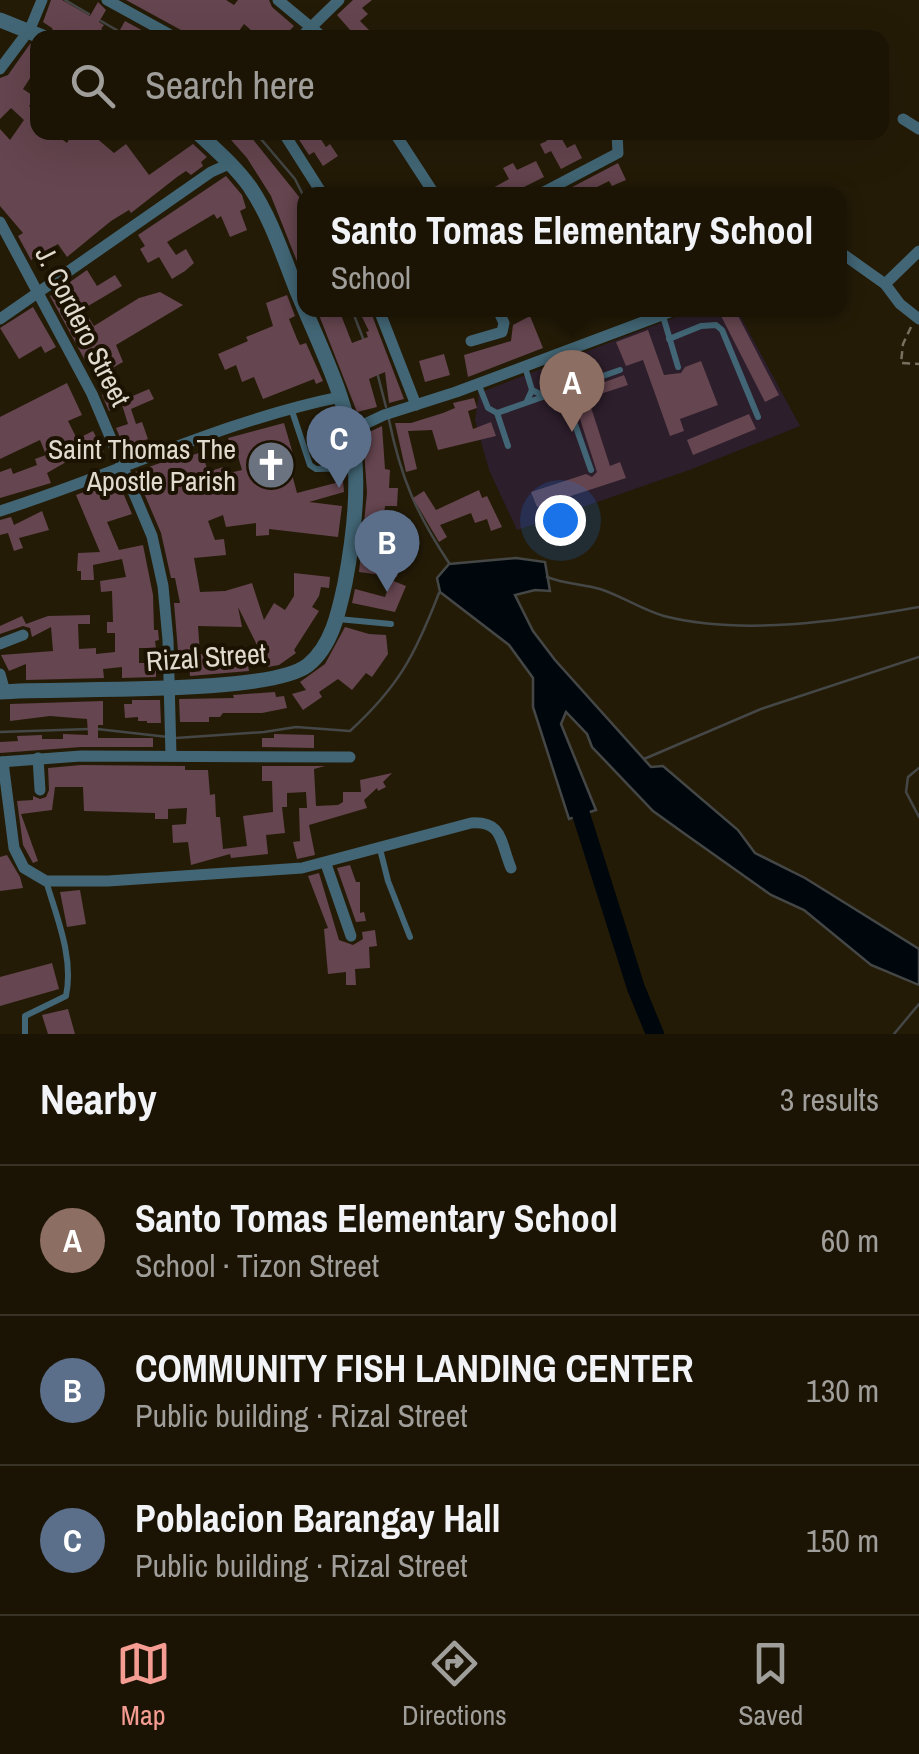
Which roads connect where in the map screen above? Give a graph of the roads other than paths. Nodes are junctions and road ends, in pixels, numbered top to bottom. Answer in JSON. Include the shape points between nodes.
{"nodes":[{"id":1,"x":107,"y":0,"type":"edge"},
{"id":2,"x":278,"y":0,"type":"edge"},
{"id":3,"x":339,"y":0,"type":"edge"},
{"id":4,"x":40,"y":5,"type":"edge"},
{"id":5,"x":0,"y":20,"type":"edge"},
{"id":6,"x":311,"y":26,"type":"junction"},
{"id":7,"x":30,"y":30,"type":"edge"},
{"id":8,"x":38,"y":30,"type":"edge"},
{"id":9,"x":161,"y":30,"type":"edge"},
{"id":10,"x":307,"y":30,"type":"edge"},
{"id":11,"x":315,"y":30,"type":"edge"},
{"id":12,"x":30,"y":41,"type":"edge"},
{"id":13,"x":0,"y":69,"type":"edge"},
{"id":14,"x":903,"y":119,"type":"dead end"},
{"id":15,"x":919,"y":130,"type":"edge"},
{"id":16,"x":206,"y":140,"type":"edge"},
{"id":17,"x":288,"y":140,"type":"edge"},
{"id":18,"x":399,"y":140,"type":"edge"},
{"id":19,"x":617,"y":140,"type":"edge"},
{"id":20,"x":231,"y":163,"type":"junction"},
{"id":21,"x":318,"y":187,"type":"edge"},
{"id":22,"x":429,"y":187,"type":"edge"},
{"id":23,"x":551,"y":187,"type":"edge"},
{"id":24,"x":0,"y":222,"type":"edge"},
{"id":25,"x":919,"y":251,"type":"edge"},
{"id":26,"x":847,"y":257,"type":"edge"},
{"id":27,"x":885,"y":284,"type":"junction"},
{"id":28,"x":37,"y":291,"type":"junction"},
{"id":29,"x":297,"y":293,"type":"edge"},
{"id":30,"x":307,"y":317,"type":"edge"},
{"id":31,"x":382,"y":317,"type":"edge"},
{"id":32,"x":501,"y":317,"type":"edge"},
{"id":33,"x":656,"y":317,"type":"edge"},
{"id":34,"x":669,"y":317,"type":"edge"},
{"id":35,"x":918,"y":318,"type":"edge"},
{"id":36,"x":0,"y":319,"type":"edge"},
{"id":37,"x":670,"y":340,"type":"junction"},
{"id":38,"x":471,"y":341,"type":"dead end"},
{"id":39,"x":524,"y":366,"type":"junction"},
{"id":40,"x":678,"y":367,"type":"dead end"},
{"id":41,"x":620,"y":370,"type":"dead end"},
{"id":42,"x":478,"y":382,"type":"junction"},
{"id":43,"x":532,"y":390,"type":"junction"},
{"id":44,"x":563,"y":390,"type":"junction"},
{"id":45,"x":544,"y":396,"type":"junction"},
{"id":46,"x":340,"y":397,"type":"junction"},
{"id":47,"x":527,"y":401,"type":"junction"},
{"id":48,"x":416,"y":405,"type":"junction"},
{"id":49,"x":290,"y":407,"type":"junction"},
{"id":50,"x":498,"y":413,"type":"junction"},
{"id":51,"x":758,"y":417,"type":"dead end"},
{"id":52,"x":350,"y":431,"type":"junction"},
{"id":53,"x":508,"y":446,"type":"dead end"},
{"id":54,"x":123,"y":464,"type":"junction"},
{"id":55,"x":355,"y":468,"type":"junction"},
{"id":56,"x":591,"y":470,"type":"dead end"},
{"id":57,"x":0,"y":510,"type":"edge"},
{"id":58,"x":338,"y":619,"type":"junction"},
{"id":59,"x":392,"y":624,"type":"dead end"},
{"id":60,"x":22,"y":635,"type":"dead end"},
{"id":61,"x":0,"y":644,"type":"edge"},
{"id":62,"x":0,"y":674,"type":"edge"},
{"id":63,"x":167,"y":686,"type":"junction"},
{"id":64,"x":3,"y":692,"type":"edge"},
{"id":65,"x":170,"y":749,"type":"junction"},
{"id":66,"x":350,"y":757,"type":"dead end"},
{"id":67,"x":38,"y":758,"type":"junction"},
{"id":68,"x":2,"y":762,"type":"edge"},
{"id":69,"x":40,"y":790,"type":"dead end"},
{"id":70,"x":14,"y":848,"type":"junction"},
{"id":71,"x":0,"y":850,"type":"edge"},
{"id":72,"x":380,"y":850,"type":"junction"},
{"id":73,"x":326,"y":864,"type":"junction"},
{"id":74,"x":511,"y":868,"type":"dead end"},
{"id":75,"x":46,"y":881,"type":"junction"},
{"id":76,"x":350,"y":936,"type":"dead end"},
{"id":77,"x":410,"y":938,"type":"dead end"},
{"id":78,"x":25,"y":1034,"type":"edge"}],
"edges":[{"from":1,"to":9,"type":"street"},
{"from":2,"to":6,"type":"street"},
{"from":3,"to":6,"type":"street"},
{"from":4,"to":8,"type":"street"},
{"from":5,"to":7,"type":"street"},
{"from":6,"to":10,"type":"street"},
{"from":6,"to":11,"type":"street"},
{"from":12,"to":13,"type":"street"},
{"from":14,"to":15,"type":"street"},
{"from":16,"to":20,"type":"street","name":"Rizal Street"},
{"from":17,"to":21,"type":"street"},
{"from":18,"to":22,"type":"street"},
{"from":19,"to":23,"type":"street","via":[[618,152]]},
{"from":20,"to":28,"type":"street"},
{"from":20,"to":29,"type":"street","name":"Rizal Street","via":[[265,215]]},
{"from":24,"to":28,"type":"street","name":"J. Cordero Street"},
{"from":25,"to":27,"type":"street"},
{"from":26,"to":27,"type":"street"},
{"from":27,"to":35,"type":"street"},
{"from":28,"to":36,"type":"street"},
{"from":28,"to":54,"type":"street","name":"J. Cordero Street"},
{"from":30,"to":46,"type":"street","name":"Rizal Street"},
{"from":31,"to":48,"type":"street"},
{"from":32,"to":38,"type":"street","via":[[502,332]]},
{"from":33,"to":39,"type":"street"},
{"from":34,"to":37,"type":"lane"},
{"from":37,"to":40,"type":"lane"},
{"from":37,"to":51,"type":"lane","via":[[700,326],[722,330]]},
{"from":39,"to":42,"type":"street"},
{"from":39,"to":43,"type":"lane"},
{"from":41,"to":44,"type":"lane"},
{"from":42,"to":48,"type":"street"},
{"from":42,"to":50,"type":"lane","via":[[488,408]]},
{"from":43,"to":45,"type":"lane"},
{"from":43,"to":47,"type":"lane"},
{"from":44,"to":45,"type":"lane"},
{"from":44,"to":56,"type":"lane"},
{"from":45,"to":47,"type":"lane"},
{"from":46,"to":49,"type":"street"},
{"from":46,"to":52,"type":"street","name":"Rizal Street"},
{"from":47,"to":50,"type":"lane"},
{"from":48,"to":52,"type":"street"},
{"from":49,"to":54,"type":"street"},
{"from":49,"to":55,"type":"lane","via":[[310,464]]},
{"from":50,"to":53,"type":"lane"},
{"from":52,"to":55,"type":"street","name":"Rizal Street"},
{"from":54,"to":57,"type":"street"},
{"from":54,"to":63,"type":"street","name":"J. Cordero Street","via":[[152,536],[163,586]]},
{"from":55,"to":58,"type":"street","name":"Rizal Street"},
{"from":58,"to":59,"type":"lane"},
{"from":58,"to":63,"type":"street","name":"Rizal Street","via":[[310,664],[294,672]]},
{"from":60,"to":61,"type":"street"},
{"from":62,"to":64,"type":"street"},
{"from":63,"to":64,"type":"street","name":"Rizal Street"},
{"from":63,"to":65,"type":"street","name":"J. Cordero Street"},
{"from":65,"to":66,"type":"street"},
{"from":65,"to":67,"type":"street"},
{"from":67,"to":68,"type":"street"},
{"from":67,"to":69,"type":"street"},
{"from":68,"to":70,"type":"street"},
{"from":70,"to":71,"type":"street"},
{"from":70,"to":75,"type":"street","via":[[24,868]]},
{"from":72,"to":73,"type":"street"},
{"from":72,"to":74,"type":"street","via":[[488,822]]},
{"from":72,"to":77,"type":"lane"},
{"from":73,"to":75,"type":"street"},
{"from":73,"to":76,"type":"street"},
{"from":75,"to":78,"type":"lane","via":[[70,978],[66,996],[25,1016]]}]}
